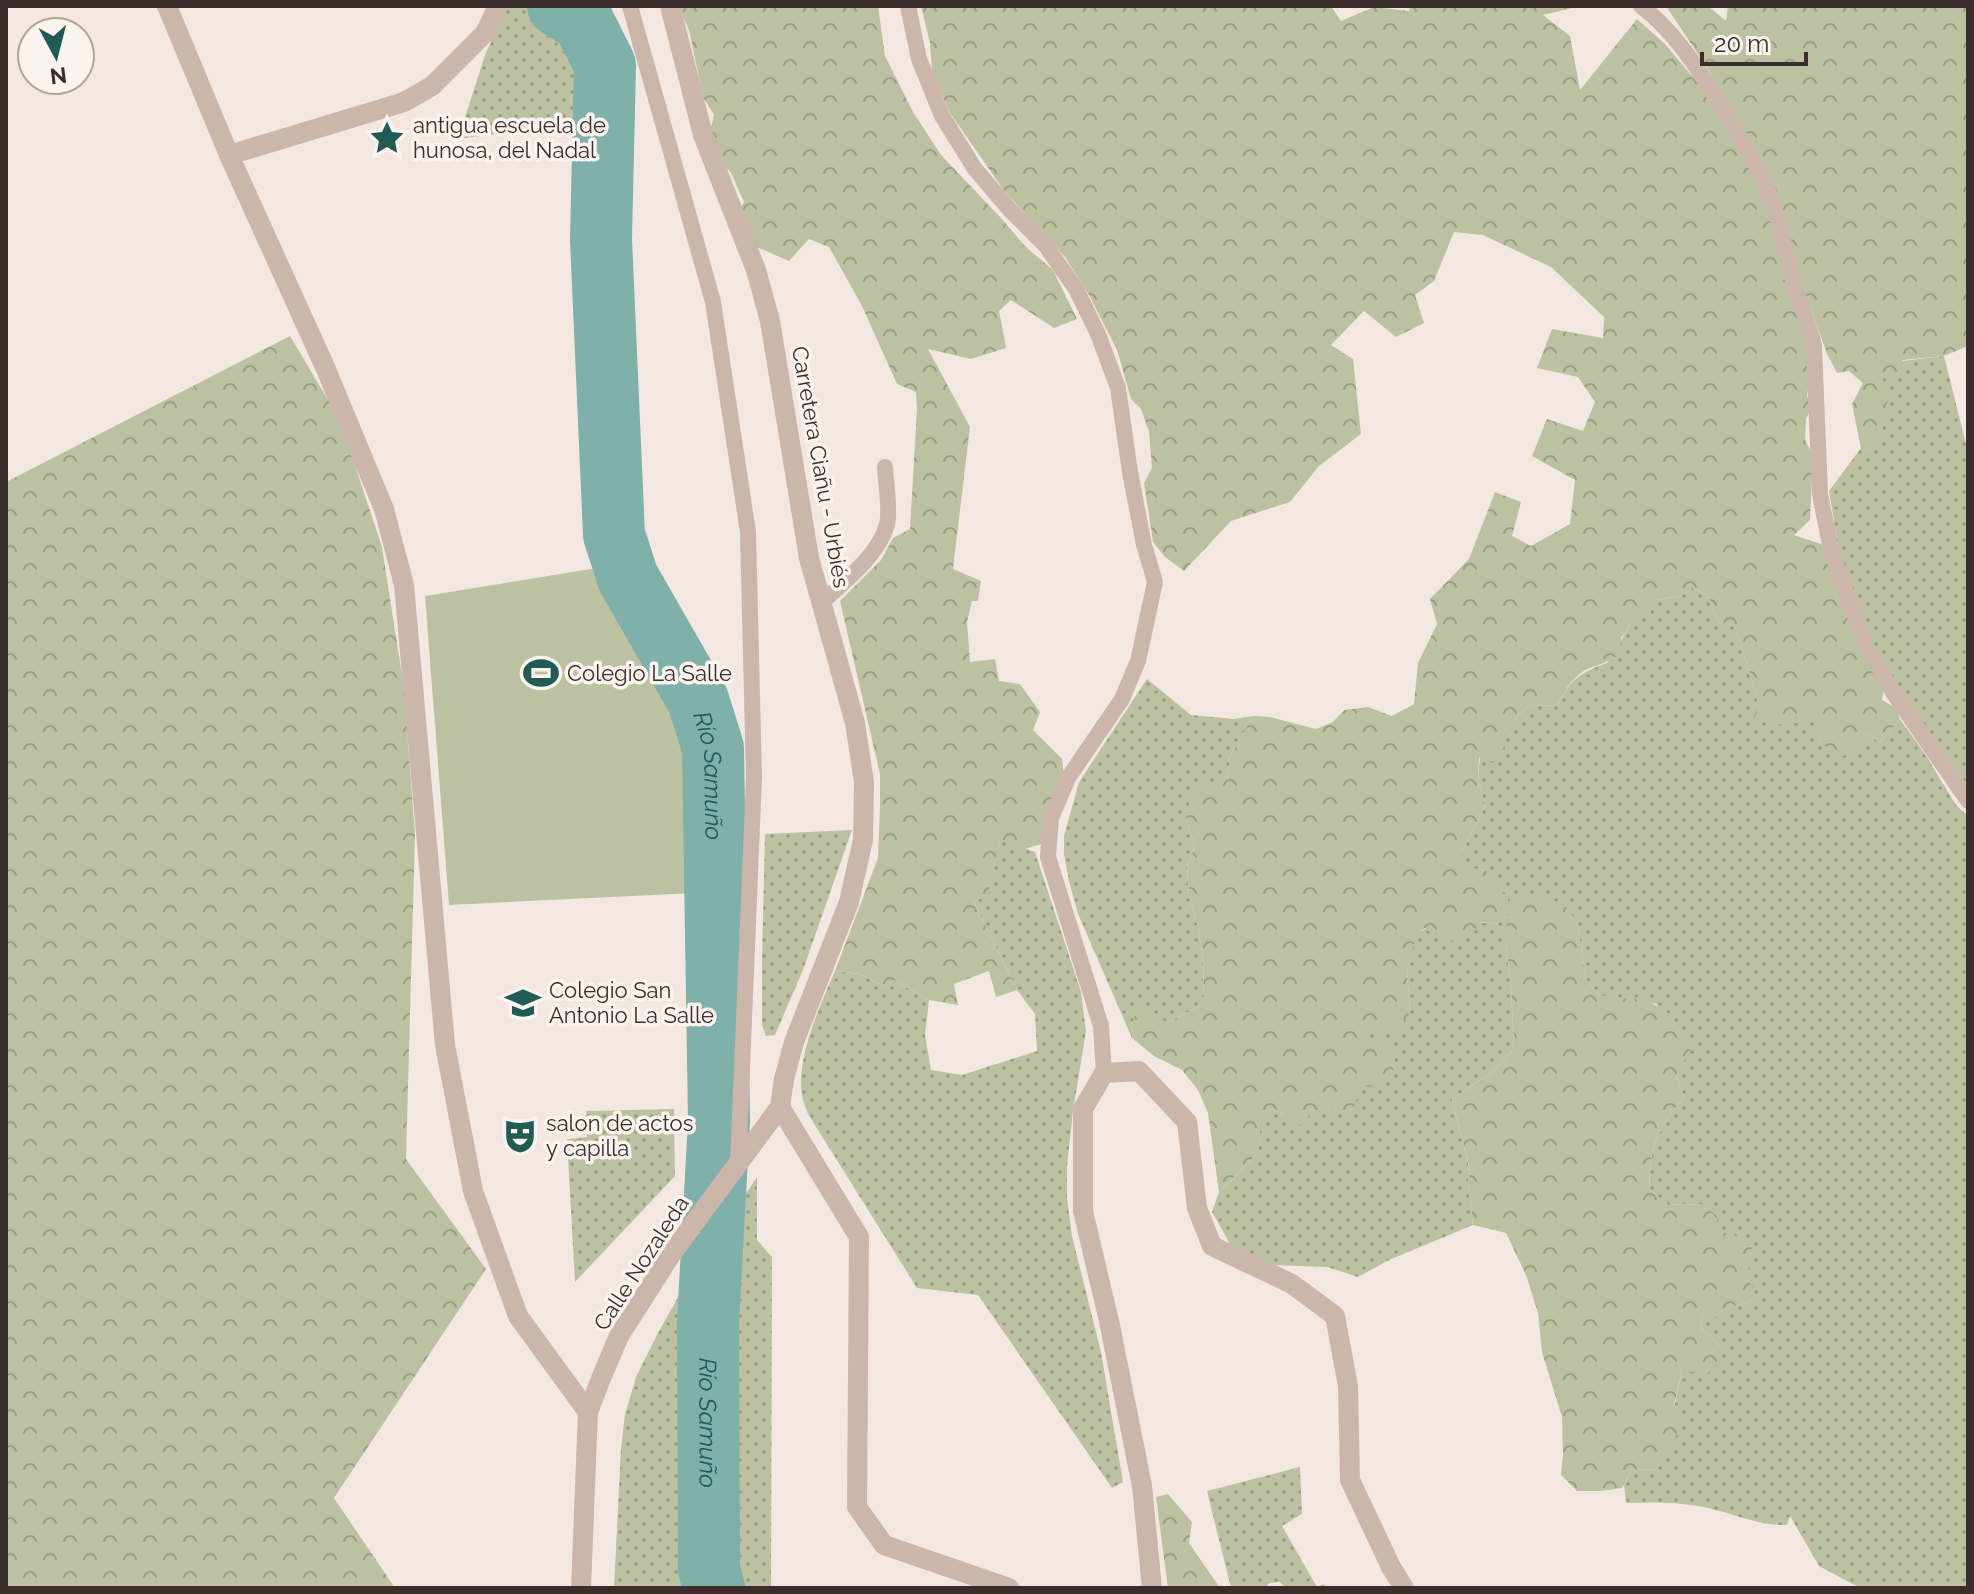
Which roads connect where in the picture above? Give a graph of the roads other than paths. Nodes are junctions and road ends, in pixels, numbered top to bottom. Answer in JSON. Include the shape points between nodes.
{"nodes":[{"id":1,"x":167,"y":6,"type":"edge"},
{"id":2,"x":498,"y":6,"type":"edge"},
{"id":3,"x":630,"y":6,"type":"edge"},
{"id":4,"x":670,"y":6,"type":"edge"},
{"id":5,"x":908,"y":6,"type":"edge"},
{"id":6,"x":1641,"y":6,"type":"edge"},
{"id":7,"x":229,"y":155,"type":"junction"},
{"id":8,"x":885,"y":467,"type":"dead end"},
{"id":9,"x":822,"y":602,"type":"junction"},
{"id":10,"x":1968,"y":801,"type":"edge"},
{"id":11,"x":1104,"y":1073,"type":"junction"},
{"id":12,"x":784,"y":1079,"type":"joint"},
{"id":13,"x":780,"y":1107,"type":"junction"},
{"id":14,"x":738,"y":1165,"type":"junction"},
{"id":15,"x":588,"y":1412,"type":"junction"},
{"id":16,"x":581,"y":1588,"type":"edge"},
{"id":17,"x":1009,"y":1588,"type":"edge"},
{"id":18,"x":1152,"y":1588,"type":"edge"},
{"id":19,"x":1404,"y":1588,"type":"edge"}],
"edges":[{"from":1,"to":7,"type":"street"},
{"from":2,"to":7,"type":"street","via":[[485,33],[432,86],[404,102]]},
{"from":3,"to":14,"type":"lane","via":[[713,302],[748,532],[754,777]]},
{"from":4,"to":9,"type":"street","name":"Carretera Ciañu - Urbiés","via":[[703,135],[756,270],[770,321],[809,558]]},
{"from":5,"to":11,"type":"lane","via":[[919,59],[942,116],[975,169],[1046,246],[1098,334],[1118,388],[1155,582],[1138,661],[1122,699],[1068,778],[1051,818],[1048,857],[1101,1026]]},
{"from":6,"to":10,"type":"lane","via":[[1707,83],[1771,198],[1793,284],[1811,329],[1820,494],[1831,550],[1865,644]]},
{"from":7,"to":15,"type":"street","via":[[384,509],[404,585],[445,1045],[473,1191],[518,1316]]},
{"from":8,"to":9,"type":"lane","via":[[888,520],[882,536],[862,566]]},
{"from":9,"to":12,"type":"street","name":"Carretera Ciañu - Urbiés","via":[[855,723],[864,782],[863,840],[849,902]]},
{"from":11,"to":18,"type":"street","via":[[1083,1109],[1083,1211],[1142,1486]]},
{"from":11,"to":19,"type":"street","via":[[1139,1071],[1187,1122],[1197,1208],[1212,1246],[1292,1284],[1335,1316],[1348,1386],[1350,1480]]},
{"from":12,"to":13,"type":"street","name":"Calle Nozaleda"},
{"from":13,"to":14,"type":"street","name":"Calle Nozaleda"},
{"from":13,"to":17,"type":"street","via":[[859,1237],[857,1507],[884,1545]]},
{"from":14,"to":15,"type":"street","name":"Calle Nozaleda","via":[[619,1336]]},
{"from":15,"to":16,"type":"street","name":"Calle Nozaleda"}]}
